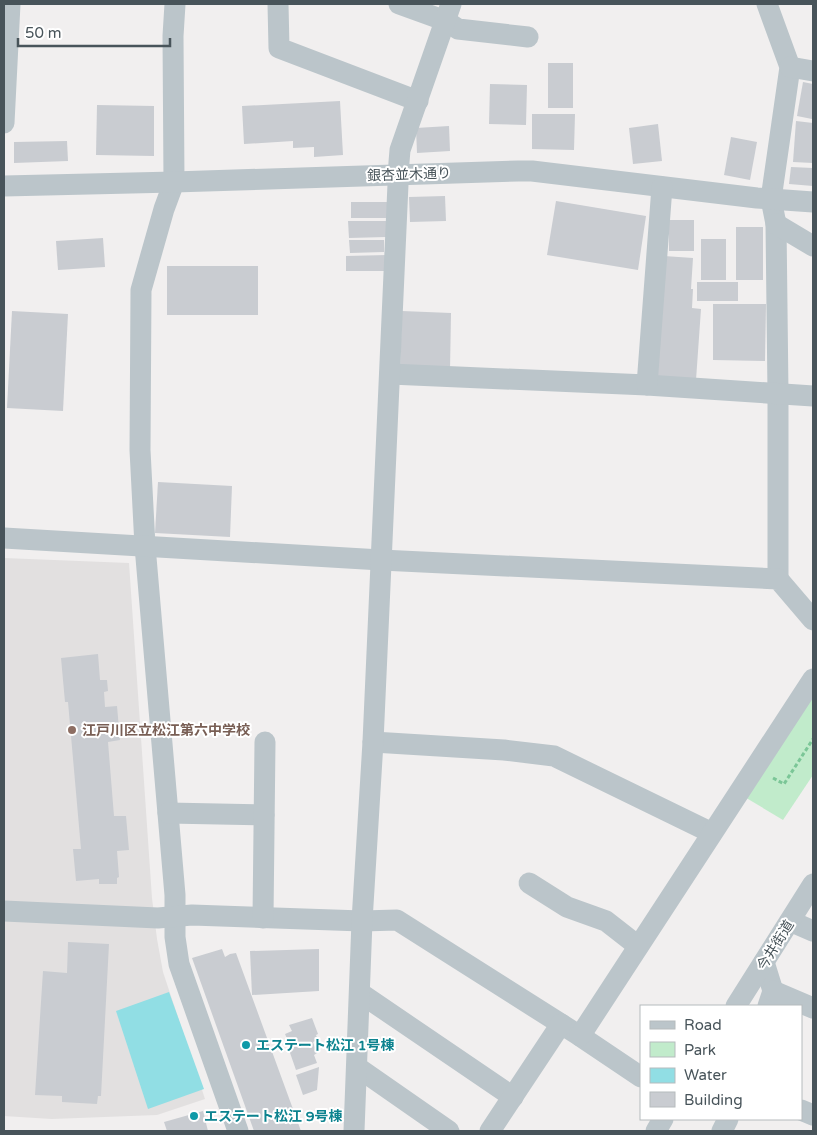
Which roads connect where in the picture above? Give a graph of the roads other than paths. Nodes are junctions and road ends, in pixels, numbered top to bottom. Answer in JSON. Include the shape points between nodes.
{"nodes":[{"id":1,"x":10,"y":4,"type":"edge"},
{"id":2,"x":175,"y":4,"type":"edge"},
{"id":3,"x":278,"y":4,"type":"edge"},
{"id":4,"x":399,"y":4,"type":"edge"},
{"id":5,"x":767,"y":4,"type":"edge"},
{"id":6,"x":448,"y":12,"type":"edge"},
{"id":7,"x":528,"y":37,"type":"dead end"},
{"id":8,"x":790,"y":67,"type":"junction"},
{"id":9,"x":813,"y":71,"type":"edge"},
{"id":10,"x":418,"y":101,"type":"junction"},
{"id":11,"x":4,"y":123,"type":"edge"},
{"id":12,"x":399,"y":174,"type":"junction"},
{"id":13,"x":174,"y":182,"type":"junction"},
{"id":14,"x":4,"y":186,"type":"edge"},
{"id":15,"x":662,"y":187,"type":"junction"},
{"id":16,"x":771,"y":199,"type":"junction"},
{"id":17,"x":813,"y":202,"type":"edge"},
{"id":18,"x":776,"y":224,"type":"junction"},
{"id":19,"x":813,"y":246,"type":"edge"},
{"id":20,"x":390,"y":374,"type":"junction"},
{"id":21,"x":647,"y":385,"type":"junction"},
{"id":22,"x":778,"y":393,"type":"junction"},
{"id":23,"x":813,"y":396,"type":"edge"},
{"id":24,"x":4,"y":538,"type":"edge"},
{"id":25,"x":145,"y":546,"type":"junction"},
{"id":26,"x":381,"y":560,"type":"junction"},
{"id":27,"x":778,"y":579,"type":"junction"},
{"id":28,"x":813,"y":620,"type":"edge"},
{"id":29,"x":813,"y":679,"type":"edge"},
{"id":30,"x":265,"y":742,"type":"dead end"},
{"id":31,"x":373,"y":742,"type":"junction"},
{"id":32,"x":168,"y":813,"type":"junction"},
{"id":33,"x":264,"y":815,"type":"junction"},
{"id":34,"x":712,"y":833,"type":"junction"},
{"id":35,"x":528,"y":883,"type":"dead end"},
{"id":36,"x":813,"y":884,"type":"edge"},
{"id":37,"x":4,"y":911,"type":"edge"},
{"id":38,"x":175,"y":916,"type":"junction"},
{"id":39,"x":263,"y":918,"type":"junction"},
{"id":40,"x":362,"y":921,"type":"junction"},
{"id":41,"x":790,"y":921,"type":"junction"},
{"id":42,"x":813,"y":930,"type":"edge"},
{"id":43,"x":638,"y":946,"type":"junction"},
{"id":44,"x":764,"y":962,"type":"junction"},
{"id":45,"x":360,"y":993,"type":"junction"},
{"id":46,"x":770,"y":998,"type":"edge"},
{"id":47,"x":737,"y":1005,"type":"edge"},
{"id":48,"x":800,"y":1005,"type":"edge"},
{"id":49,"x":561,"y":1024,"type":"junction"},
{"id":50,"x":580,"y":1036,"type":"junction"},
{"id":51,"x":357,"y":1067,"type":"junction"},
{"id":52,"x":640,"y":1076,"type":"edge"},
{"id":53,"x":513,"y":1097,"type":"junction"},
{"id":54,"x":662,"y":1120,"type":"edge"},
{"id":55,"x":238,"y":1131,"type":"edge"},
{"id":56,"x":354,"y":1131,"type":"edge"},
{"id":57,"x":449,"y":1131,"type":"edge"},
{"id":58,"x":490,"y":1131,"type":"edge"},
{"id":59,"x":656,"y":1131,"type":"edge"}],
"edges":[{"from":1,"to":11,"type":"street"},
{"from":2,"to":13,"type":"street"},
{"from":3,"to":10,"type":"street","via":[[279,48]]},
{"from":4,"to":6,"type":"street"},
{"from":5,"to":8,"type":"street"},
{"from":6,"to":7,"type":"street","via":[[458,29]]},
{"from":6,"to":10,"type":"street"},
{"from":8,"to":9,"type":"street"},
{"from":8,"to":16,"type":"street"},
{"from":10,"to":12,"type":"street","via":[[400,150]]},
{"from":12,"to":13,"type":"street","name":"銀杏並木通り"},
{"from":12,"to":15,"type":"street","name":"銀杏並木通り","via":[[532,171]]},
{"from":12,"to":20,"type":"street"},
{"from":13,"to":14,"type":"street","name":"銀杏並木通り"},
{"from":13,"to":25,"type":"street","via":[[141,290],[140,450]]},
{"from":15,"to":16,"type":"street","name":"銀杏並木通り"},
{"from":15,"to":21,"type":"street"},
{"from":16,"to":17,"type":"street","name":"銀杏並木通り"},
{"from":16,"to":18,"type":"street"},
{"from":18,"to":19,"type":"street"},
{"from":18,"to":22,"type":"street"},
{"from":20,"to":21,"type":"street"},
{"from":20,"to":26,"type":"street"},
{"from":21,"to":22,"type":"street"},
{"from":22,"to":23,"type":"street"},
{"from":22,"to":27,"type":"street"},
{"from":24,"to":25,"type":"street"},
{"from":25,"to":26,"type":"street"},
{"from":25,"to":32,"type":"street"},
{"from":26,"to":27,"type":"street"},
{"from":26,"to":31,"type":"street"},
{"from":27,"to":28,"type":"street"},
{"from":29,"to":34,"type":"street"},
{"from":30,"to":33,"type":"street"},
{"from":31,"to":34,"type":"street","via":[[554,756]]},
{"from":31,"to":40,"type":"street"},
{"from":32,"to":33,"type":"street"},
{"from":32,"to":38,"type":"street"},
{"from":33,"to":39,"type":"street"},
{"from":34,"to":43,"type":"street"},
{"from":35,"to":43,"type":"street","via":[[567,907],[606,921]]},
{"from":36,"to":41,"type":"street","name":"今井街道"},
{"from":37,"to":38,"type":"street"},
{"from":38,"to":39,"type":"street"},
{"from":38,"to":55,"type":"street","via":[[179,964]]},
{"from":39,"to":40,"type":"street"},
{"from":40,"to":45,"type":"street"},
{"from":40,"to":49,"type":"street","via":[[397,920]]},
{"from":41,"to":42,"type":"street"},
{"from":41,"to":44,"type":"street","name":"今井街道"},
{"from":43,"to":50,"type":"street"},
{"from":44,"to":46,"type":"street"},
{"from":44,"to":47,"type":"street","name":"今井街道"},
{"from":45,"to":51,"type":"street"},
{"from":45,"to":53,"type":"street"},
{"from":46,"to":48,"type":"street"},
{"from":49,"to":50,"type":"street"},
{"from":49,"to":53,"type":"street"},
{"from":50,"to":52,"type":"street"},
{"from":51,"to":56,"type":"street"},
{"from":51,"to":57,"type":"street"},
{"from":53,"to":58,"type":"street"},
{"from":54,"to":59,"type":"street"}]}
